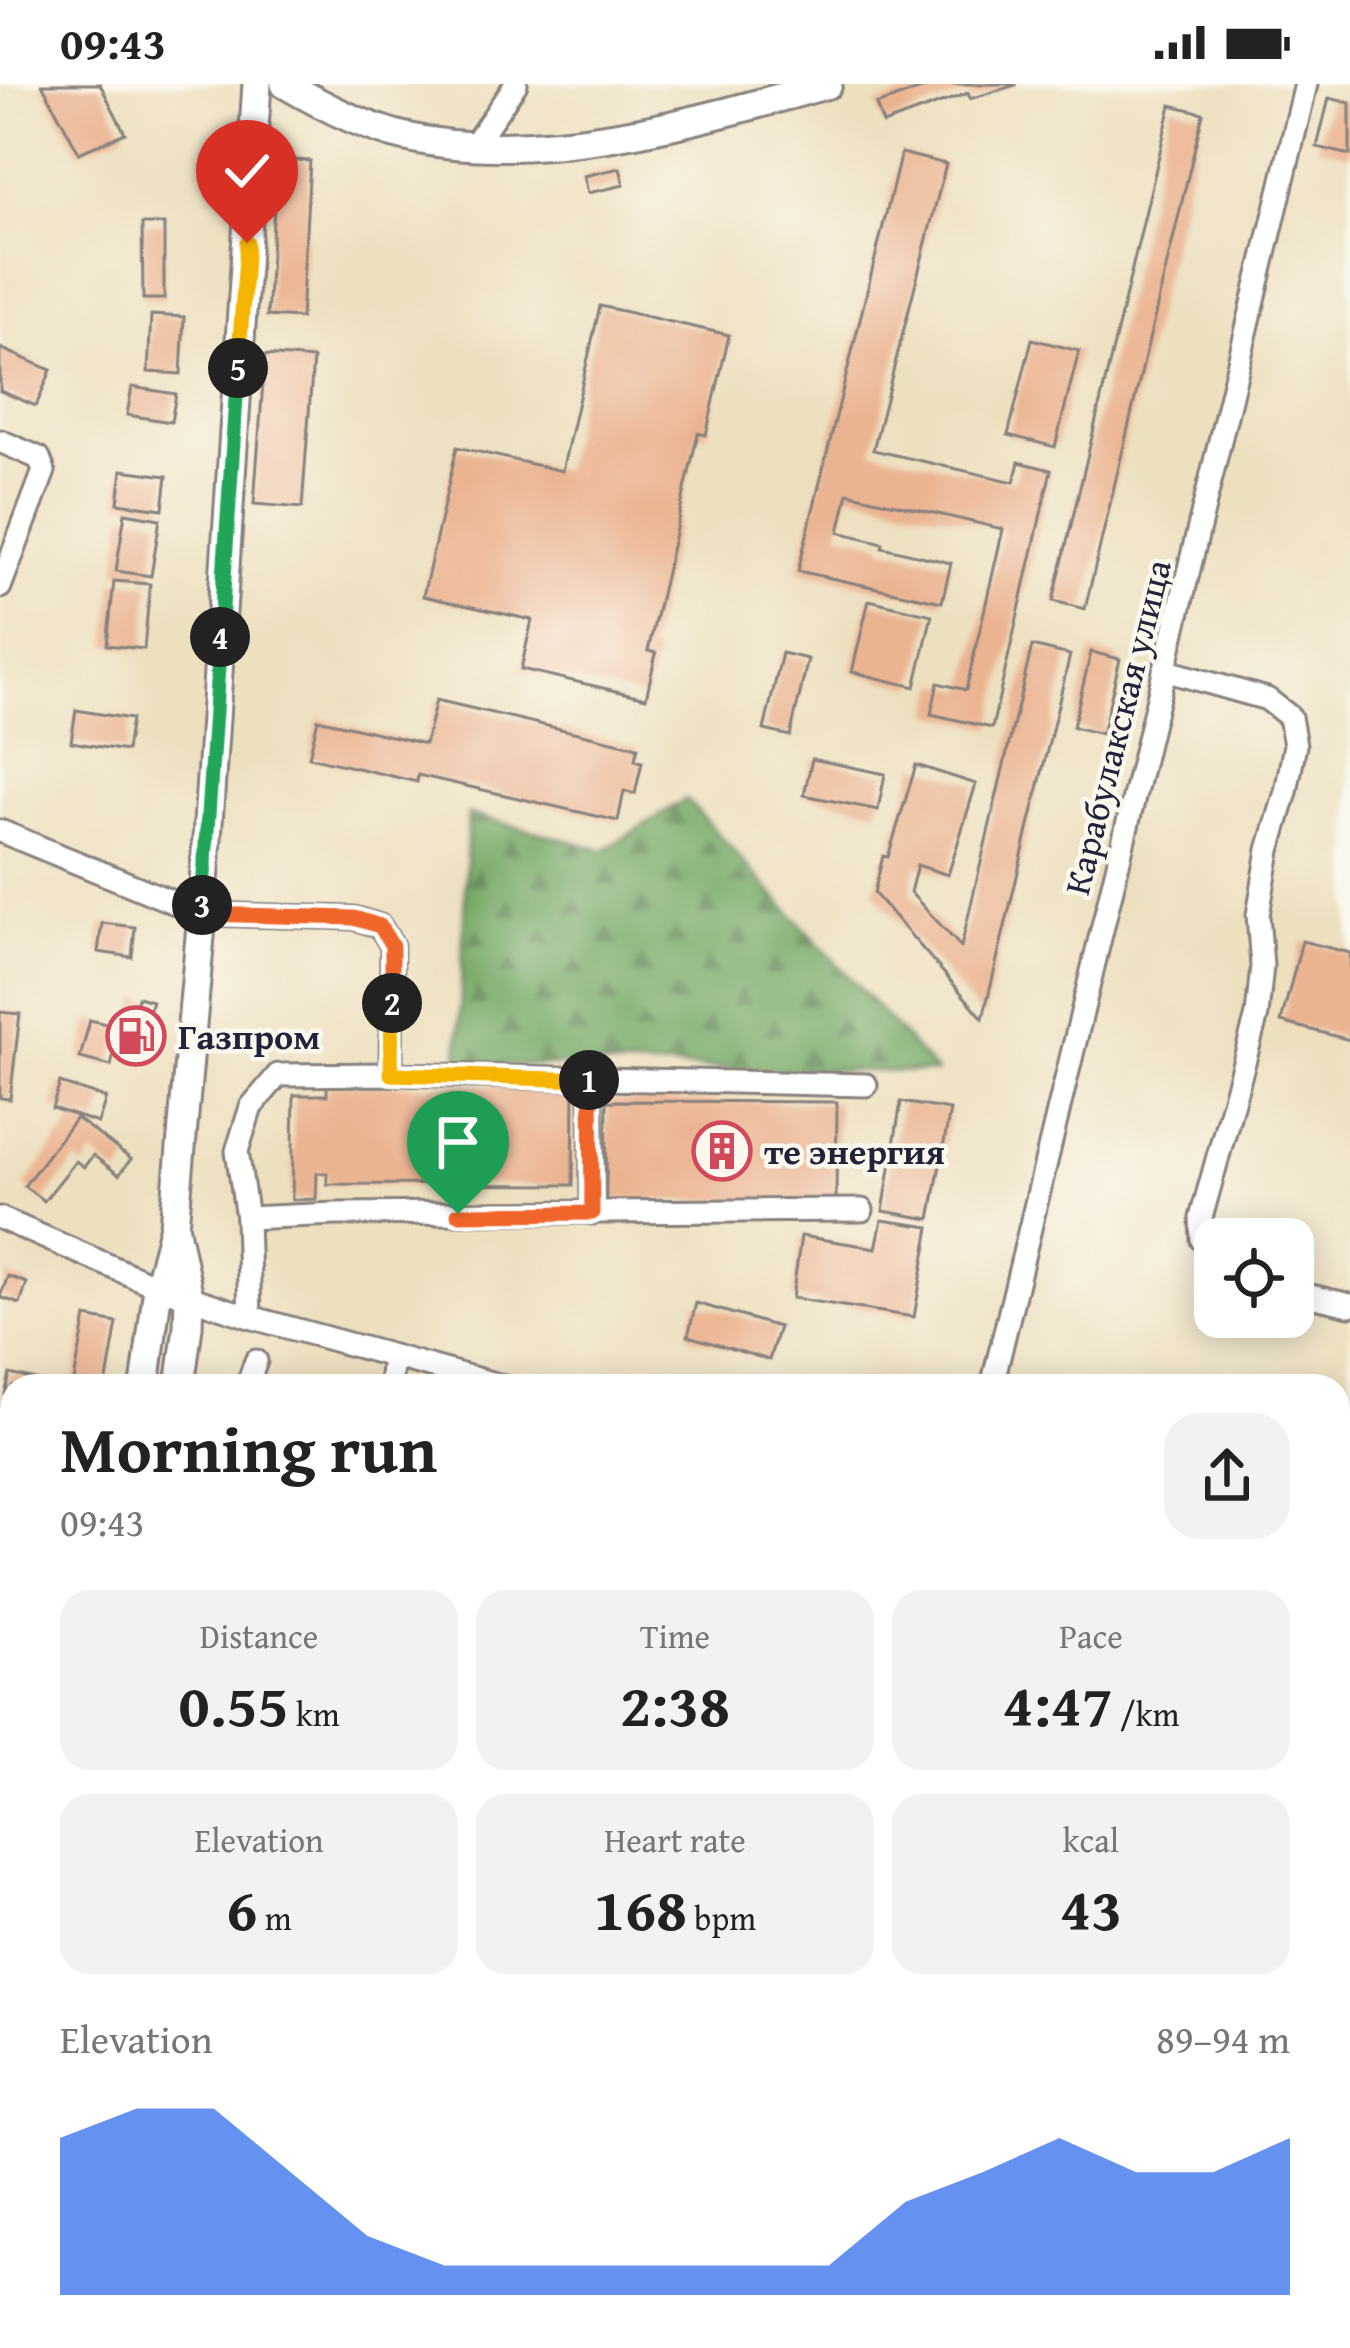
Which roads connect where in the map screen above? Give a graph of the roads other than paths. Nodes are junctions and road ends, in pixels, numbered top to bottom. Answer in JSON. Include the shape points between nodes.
{"nodes":[{"id":1,"x":257,"y":84,"type":"edge"},
{"id":2,"x":285,"y":84,"type":"edge"},
{"id":3,"x":516,"y":84,"type":"edge"},
{"id":4,"x":828,"y":84,"type":"edge"},
{"id":5,"x":1306,"y":84,"type":"edge"},
{"id":6,"x":474,"y":145,"type":"junction"},
{"id":7,"x":0,"y":441,"type":"edge"},
{"id":8,"x":0,"y":587,"type":"edge"},
{"id":9,"x":1165,"y":670,"type":"junction"},
{"id":10,"x":0,"y":831,"type":"edge"},
{"id":11,"x":202,"y":914,"type":"junction"},
{"id":12,"x":391,"y":1074,"type":"junction"},
{"id":13,"x":591,"y":1080,"type":"junction"},
{"id":14,"x":866,"y":1085,"type":"dead end"},
{"id":15,"x":862,"y":1210,"type":"dead end"},
{"id":16,"x":592,"y":1213,"type":"junction"},
{"id":17,"x":247,"y":1218,"type":"junction"},
{"id":18,"x":1201,"y":1218,"type":"edge"},
{"id":19,"x":0,"y":1219,"type":"edge"},
{"id":20,"x":174,"y":1226,"type":"junction"},
{"id":21,"x":158,"y":1287,"type":"junction"},
{"id":22,"x":189,"y":1297,"type":"junction"},
{"id":23,"x":1314,"y":1297,"type":"edge"},
{"id":24,"x":1350,"y":1305,"type":"edge"},
{"id":25,"x":250,"y":1317,"type":"junction"},
{"id":26,"x":393,"y":1356,"type":"junction"},
{"id":27,"x":256,"y":1361,"type":"dead end"},
{"id":28,"x":147,"y":1374,"type":"edge"},
{"id":29,"x":182,"y":1374,"type":"edge"},
{"id":30,"x":251,"y":1374,"type":"edge"},
{"id":31,"x":391,"y":1374,"type":"edge"},
{"id":32,"x":458,"y":1374,"type":"edge"},
{"id":33,"x":995,"y":1374,"type":"edge"}],
"edges":[{"from":1,"to":11,"type":"main road"},
{"from":2,"to":6,"type":"main road","via":[[401,136]]},
{"from":3,"to":6,"type":"street"},
{"from":4,"to":6,"type":"main road","via":[[564,145]]},
{"from":5,"to":9,"type":"street","name":"Карабулакская улица"},
{"from":7,"to":8,"type":"street","via":[[39,458],[44,471]]},
{"from":9,"to":18,"type":"street","via":[[1267,699],[1290,717],[1294,745],[1258,915],[1257,1015]]},
{"from":9,"to":33,"type":"street","name":"Карабулакская улица"},
{"from":10,"to":11,"type":"street"},
{"from":11,"to":12,"type":"street","via":[[354,918],[380,926],[392,946]]},
{"from":11,"to":20,"type":"main road"},
{"from":12,"to":13,"type":"street"},
{"from":12,"to":17,"type":"street","via":[[278,1075],[251,1107],[237,1151]]},
{"from":13,"to":14,"type":"street"},
{"from":13,"to":16,"type":"street"},
{"from":15,"to":16,"type":"street"},
{"from":16,"to":17,"type":"street"},
{"from":17,"to":25,"type":"street"},
{"from":19,"to":21,"type":"street"},
{"from":20,"to":21,"type":"main road"},
{"from":20,"to":22,"type":"main road"},
{"from":21,"to":22,"type":"street"},
{"from":21,"to":28,"type":"main road"},
{"from":22,"to":25,"type":"street"},
{"from":22,"to":29,"type":"main road"},
{"from":23,"to":24,"type":"street"},
{"from":25,"to":26,"type":"street"},
{"from":26,"to":31,"type":"street"},
{"from":26,"to":32,"type":"street"},
{"from":27,"to":30,"type":"street"}]}
